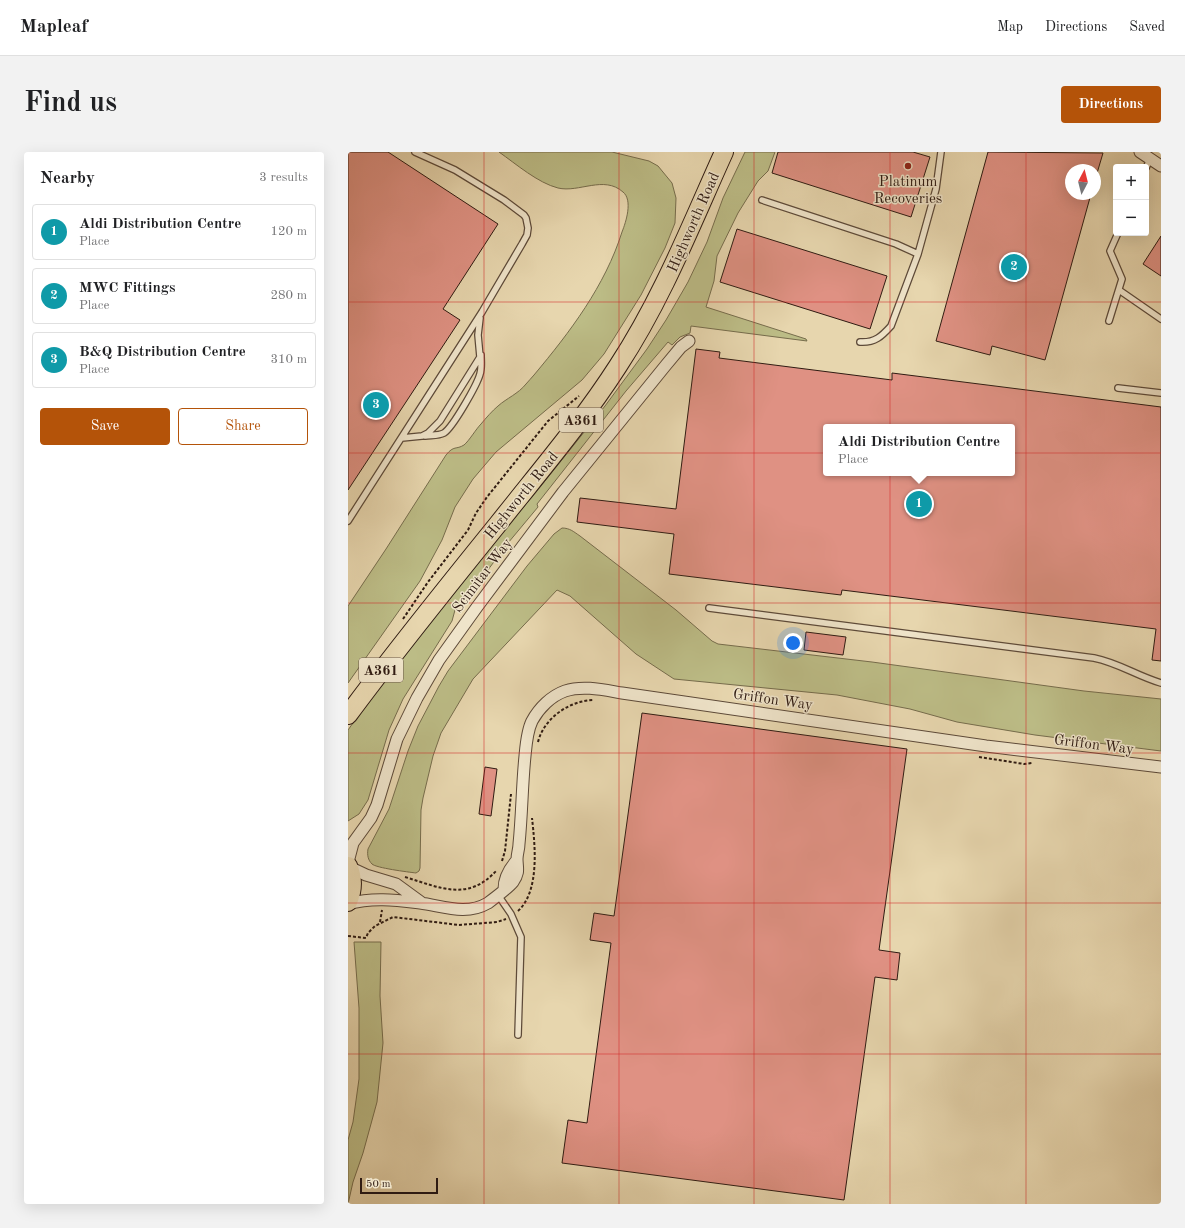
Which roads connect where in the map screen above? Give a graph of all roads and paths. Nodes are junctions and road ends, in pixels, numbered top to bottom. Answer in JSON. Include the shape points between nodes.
{"nodes":[{"id":1,"x":415,"y":152,"type":"edge"},
{"id":2,"x":724,"y":152,"type":"edge"},
{"id":3,"x":941,"y":152,"type":"edge"},
{"id":4,"x":1140,"y":152,"type":"edge"},
{"id":5,"x":1148,"y":163,"type":"edge"},
{"id":6,"x":1161,"y":166,"type":"edge"},
{"id":7,"x":762,"y":200,"type":"dead end"},
{"id":8,"x":1117,"y":236,"type":"edge"},
{"id":9,"x":918,"y":254,"type":"junction"},
{"id":10,"x":1118,"y":290,"type":"junction"},
{"id":11,"x":482,"y":312,"type":"junction"},
{"id":12,"x":1161,"y":319,"type":"edge"},
{"id":13,"x":1109,"y":321,"type":"dead end"},
{"id":14,"x":689,"y":341,"type":"dead end"},
{"id":15,"x":860,"y":342,"type":"dead end"},
{"id":16,"x":480,"y":353,"type":"junction"},
{"id":17,"x":1118,"y":388,"type":"dead end"},
{"id":18,"x":583,"y":393,"type":"dead end"},
{"id":19,"x":1161,"y":394,"type":"edge"},
{"id":20,"x":422,"y":436,"type":"junction"},
{"id":21,"x":402,"y":438,"type":"junction"},
{"id":22,"x":348,"y":521,"type":"edge"},
{"id":23,"x":709,"y":608,"type":"dead end"},
{"id":24,"x":402,"y":620,"type":"dead end"},
{"id":25,"x":1161,"y":683,"type":"edge"},
{"id":26,"x":594,"y":700,"type":"dead end"},
{"id":27,"x":348,"y":715,"type":"edge"},
{"id":28,"x":537,"y":748,"type":"dead end"},
{"id":29,"x":976,"y":756,"type":"dead end"},
{"id":30,"x":1024,"y":764,"type":"dead end"},
{"id":31,"x":1161,"y":767,"type":"edge"},
{"id":32,"x":511,"y":790,"type":"dead end"},
{"id":33,"x":532,"y":817,"type":"dead end"},
{"id":34,"x":353,"y":838,"type":"edge"},
{"id":35,"x":348,"y":865,"type":"edge"},
{"id":36,"x":403,"y":877,"type":"dead end"},
{"id":37,"x":501,"y":892,"type":"junction"},
{"id":38,"x":348,"y":903,"type":"edge"},
{"id":39,"x":422,"y":904,"type":"junction"},
{"id":40,"x":512,"y":916,"type":"junction"},
{"id":41,"x":348,"y":936,"type":"edge"},
{"id":42,"x":518,"y":1034,"type":"dead end"}],
"edges":[{"from":1,"to":11,"type":"lane","via":[[455,170],[504,200],[526,218],[527,235]]},
{"from":2,"to":27,"type":"main road","name":"Highworth Road","number":"A361","via":[[657,300],[604,389]]},
{"from":3,"to":9,"type":"lane","via":[[936,189]]},
{"from":4,"to":5,"type":"street"},
{"from":5,"to":6,"type":"street"},
{"from":7,"to":9,"type":"lane","via":[[896,244]]},
{"from":8,"to":10,"type":"lane","via":[[1110,251],[1122,279]]},
{"from":9,"to":15,"type":"lane","via":[[891,326],[875,340]]},
{"from":10,"to":12,"type":"lane"},
{"from":10,"to":13,"type":"lane"},
{"from":11,"to":16,"type":"lane","via":[[478,335]]},
{"from":11,"to":21,"type":"lane"},
{"from":14,"to":34,"type":"street","name":"Scimitar Way","via":[[666,364],[563,492],[439,660],[393,748],[371,818]]},
{"from":16,"to":20,"type":"lane","via":[[476,364],[440,421]]},
{"from":16,"to":20,"type":"lane","via":[[478,380],[454,421],[443,433]]},
{"from":17,"to":19,"type":"lane"},
{"from":18,"to":24,"type":"path","via":[[548,421],[487,497],[468,530]]},
{"from":20,"to":21,"type":"lane"},
{"from":21,"to":22,"type":"lane"},
{"from":23,"to":25,"type":"lane","via":[[1094,658],[1109,661]]},
{"from":26,"to":28,"type":"path","via":[[572,704],[558,713],[541,734]]},
{"from":29,"to":30,"type":"path"},
{"from":31,"to":37,"type":"street","name":"Griffon Way","via":[[986,746],[622,692],[576,689],[565,691],[549,700],[529,728],[517,860],[504,881]]},
{"from":32,"to":36,"type":"path","via":[[505,851],[500,867],[491,876],[462,891],[444,889]]},
{"from":33,"to":40,"type":"path","via":[[535,864],[531,890],[521,909]]},
{"from":34,"to":35,"type":"street","name":"Scimitar Way"},
{"from":35,"to":38,"type":"main road","via":[[352,884]]},
{"from":35,"to":39,"type":"street","via":[[366,875],[396,884]]},
{"from":37,"to":39,"type":"street","via":[[481,906],[466,910]]},
{"from":37,"to":40,"type":"lane"},
{"from":38,"to":39,"type":"street","via":[[376,899]]},
{"from":40,"to":41,"type":"path","via":[[504,921],[459,925],[393,917],[375,926],[366,938]]},
{"from":40,"to":42,"type":"lane","via":[[521,937]]}]}
